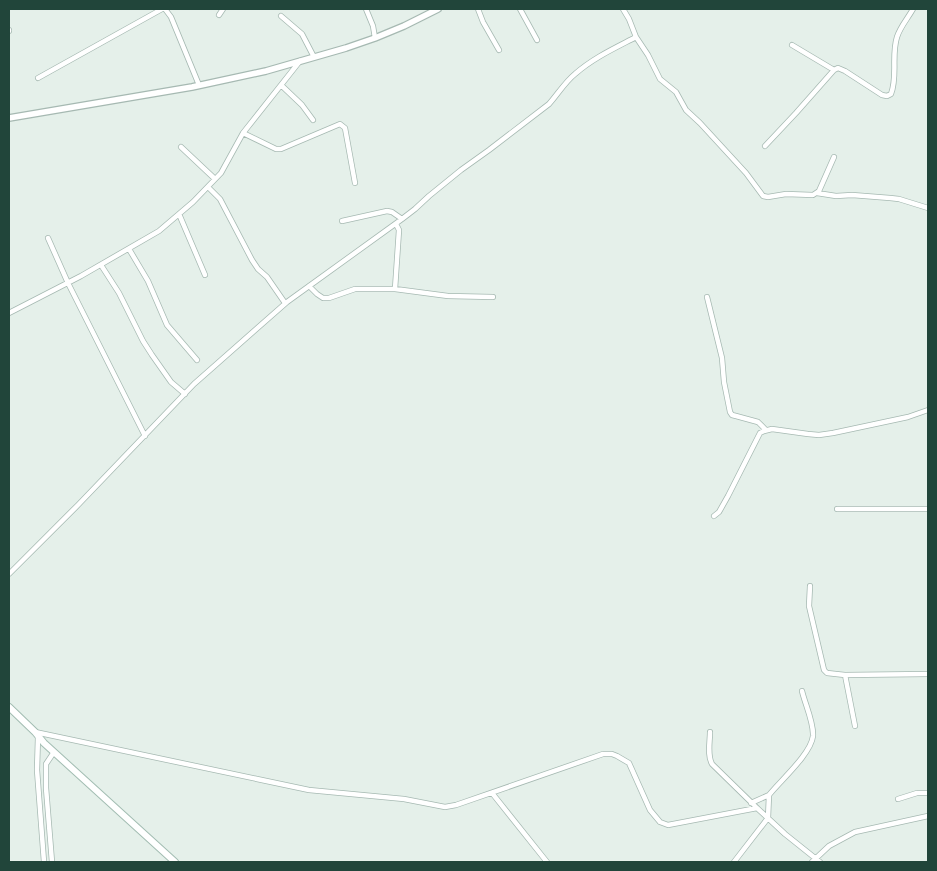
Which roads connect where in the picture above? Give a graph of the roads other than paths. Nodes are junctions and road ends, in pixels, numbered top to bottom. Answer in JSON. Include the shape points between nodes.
{"nodes":[{"id":1,"x":164,"y":9,"type":"edge"},
{"id":2,"x":223,"y":9,"type":"edge"},
{"id":3,"x":366,"y":9,"type":"edge"},
{"id":4,"x":438,"y":9,"type":"edge"},
{"id":5,"x":478,"y":9,"type":"edge"},
{"id":6,"x":520,"y":9,"type":"edge"},
{"id":7,"x":623,"y":9,"type":"edge"},
{"id":8,"x":913,"y":9,"type":"edge"},
{"id":9,"x":218,"y":15,"type":"dead end"},
{"id":10,"x":281,"y":16,"type":"dead end"},
{"id":11,"x":636,"y":37,"type":"junction"},
{"id":12,"x":375,"y":38,"type":"junction"},
{"id":13,"x":537,"y":40,"type":"dead end"},
{"id":14,"x":792,"y":45,"type":"dead end"},
{"id":15,"x":499,"y":50,"type":"dead end"},
{"id":16,"x":314,"y":57,"type":"junction"},
{"id":17,"x":300,"y":61,"type":"junction"},
{"id":18,"x":834,"y":70,"type":"junction"},
{"id":19,"x":38,"y":78,"type":"dead end"},
{"id":20,"x":199,"y":85,"type":"junction"},
{"id":21,"x":281,"y":85,"type":"junction"},
{"id":22,"x":9,"y":118,"type":"edge"},
{"id":23,"x":313,"y":120,"type":"dead end"},
{"id":24,"x":243,"y":133,"type":"junction"},
{"id":25,"x":765,"y":146,"type":"dead end"},
{"id":26,"x":181,"y":147,"type":"dead end"},
{"id":27,"x":834,"y":157,"type":"dead end"},
{"id":28,"x":215,"y":179,"type":"junction"},
{"id":29,"x":355,"y":184,"type":"dead end"},
{"id":30,"x":208,"y":187,"type":"junction"},
{"id":31,"x":817,"y":193,"type":"junction"},
{"id":32,"x":928,"y":208,"type":"edge"},
{"id":33,"x":179,"y":214,"type":"junction"},
{"id":34,"x":402,"y":219,"type":"junction"},
{"id":35,"x":342,"y":221,"type":"dead end"},
{"id":36,"x":396,"y":224,"type":"junction"},
{"id":37,"x":48,"y":238,"type":"dead end"},
{"id":38,"x":129,"y":249,"type":"junction"},
{"id":39,"x":101,"y":265,"type":"junction"},
{"id":40,"x":205,"y":276,"type":"dead end"},
{"id":41,"x":68,"y":283,"type":"junction"},
{"id":42,"x":309,"y":286,"type":"junction"},
{"id":43,"x":395,"y":289,"type":"junction"},
{"id":44,"x":493,"y":297,"type":"dead end"},
{"id":45,"x":707,"y":297,"type":"dead end"},
{"id":46,"x":285,"y":303,"type":"junction"},
{"id":47,"x":9,"y":313,"type":"edge"},
{"id":48,"x":197,"y":360,"type":"dead end"},
{"id":49,"x":184,"y":394,"type":"junction"},
{"id":50,"x":928,"y":410,"type":"edge"},
{"id":51,"x":766,"y":430,"type":"junction"},
{"id":52,"x":145,"y":436,"type":"junction"},
{"id":53,"x":837,"y":509,"type":"dead end"},
{"id":54,"x":928,"y":509,"type":"edge"},
{"id":55,"x":714,"y":516,"type":"dead end"},
{"id":56,"x":9,"y":574,"type":"edge"},
{"id":57,"x":810,"y":586,"type":"dead end"},
{"id":58,"x":928,"y":674,"type":"edge"},
{"id":59,"x":845,"y":675,"type":"junction"},
{"id":60,"x":802,"y":691,"type":"dead end"},
{"id":61,"x":9,"y":707,"type":"edge"},
{"id":62,"x":855,"y":726,"type":"dead end"},
{"id":63,"x":710,"y":732,"type":"dead end"},
{"id":64,"x":37,"y":734,"type":"junction"},
{"id":65,"x":54,"y":752,"type":"junction"},
{"id":66,"x":492,"y":793,"type":"junction"},
{"id":67,"x":928,"y":793,"type":"edge"},
{"id":68,"x":769,"y":795,"type":"junction"},
{"id":69,"x":898,"y":799,"type":"dead end"},
{"id":70,"x":751,"y":803,"type":"junction"},
{"id":71,"x":757,"y":808,"type":"junction"},
{"id":72,"x":928,"y":816,"type":"edge"},
{"id":73,"x":768,"y":818,"type":"junction"},
{"id":74,"x":816,"y":861,"type":"edge"},
{"id":75,"x":44,"y":862,"type":"edge"},
{"id":76,"x":52,"y":862,"type":"edge"},
{"id":77,"x":175,"y":862,"type":"edge"},
{"id":78,"x":547,"y":862,"type":"edge"},
{"id":79,"x":734,"y":862,"type":"edge"}],
"edges":[{"from":1,"to":19,"type":"street"},
{"from":1,"to":20,"type":"street","via":[[171,17]]},
{"from":2,"to":9,"type":"street"},
{"from":3,"to":12,"type":"street"},
{"from":4,"to":12,"type":"street"},
{"from":5,"to":15,"type":"street"},
{"from":6,"to":13,"type":"street"},
{"from":7,"to":11,"type":"street"},
{"from":8,"to":18,"type":"street","via":[[897,37],[891,94],[882,95],[845,71]]},
{"from":10,"to":16,"type":"street","via":[[302,34]]},
{"from":11,"to":31,"type":"street","via":[[660,79],[676,92],[686,110],[746,173],[763,196]]},
{"from":11,"to":34,"type":"street","via":[[576,73],[549,104]]},
{"from":12,"to":16,"type":"street"},
{"from":14,"to":18,"type":"street"},
{"from":16,"to":17,"type":"street"},
{"from":17,"to":20,"type":"street","via":[[266,72]]},
{"from":17,"to":21,"type":"street"},
{"from":18,"to":25,"type":"street"},
{"from":20,"to":22,"type":"street"},
{"from":21,"to":23,"type":"street"},
{"from":21,"to":24,"type":"street"},
{"from":24,"to":28,"type":"street"},
{"from":24,"to":29,"type":"street","via":[[281,149],[343,125]]},
{"from":26,"to":28,"type":"street"},
{"from":27,"to":31,"type":"street"},
{"from":28,"to":30,"type":"street"},
{"from":30,"to":33,"type":"street"},
{"from":30,"to":46,"type":"street","via":[[220,199],[252,260]]},
{"from":31,"to":32,"type":"street","via":[[899,199]]},
{"from":33,"to":38,"type":"street"},
{"from":33,"to":40,"type":"street"},
{"from":34,"to":35,"type":"street","via":[[387,211]]},
{"from":34,"to":36,"type":"street"},
{"from":36,"to":42,"type":"street"},
{"from":36,"to":43,"type":"street","via":[[399,230]]},
{"from":37,"to":41,"type":"street"},
{"from":38,"to":39,"type":"street"},
{"from":38,"to":48,"type":"street","via":[[148,281],[167,325]]},
{"from":39,"to":41,"type":"street"},
{"from":39,"to":49,"type":"street","via":[[152,355]]},
{"from":41,"to":47,"type":"street"},
{"from":41,"to":52,"type":"street"},
{"from":42,"to":43,"type":"street","via":[[323,298],[355,289]]},
{"from":42,"to":46,"type":"street"},
{"from":43,"to":44,"type":"street","via":[[448,296]]},
{"from":45,"to":51,"type":"street","via":[[722,358],[730,412],[758,422]]},
{"from":46,"to":49,"type":"street"},
{"from":49,"to":52,"type":"street"},
{"from":50,"to":51,"type":"street","via":[[819,435]]},
{"from":51,"to":55,"type":"street","via":[[760,433],[728,496]]},
{"from":52,"to":56,"type":"street"},
{"from":53,"to":54,"type":"street"},
{"from":57,"to":59,"type":"street","via":[[809,606],[824,670],[827,674]]},
{"from":58,"to":59,"type":"street"},
{"from":59,"to":62,"type":"street"},
{"from":60,"to":68,"type":"street","via":[[813,738],[798,763]]},
{"from":61,"to":64,"type":"main road"},
{"from":63,"to":70,"type":"street","via":[[712,764]]},
{"from":64,"to":65,"type":"main road"},
{"from":64,"to":66,"type":"street","via":[[309,790],[404,799],[445,807]]},
{"from":64,"to":75,"type":"street"},
{"from":65,"to":76,"type":"street","via":[[46,764]]},
{"from":65,"to":77,"type":"main road"},
{"from":66,"to":71,"type":"street","via":[[603,754],[612,754],[629,763],[650,810],[660,822],[668,825]]},
{"from":66,"to":78,"type":"street"},
{"from":67,"to":69,"type":"street"},
{"from":68,"to":70,"type":"street"},
{"from":68,"to":73,"type":"street"},
{"from":70,"to":71,"type":"street"},
{"from":71,"to":73,"type":"street"},
{"from":72,"to":74,"type":"street","via":[[855,832],[829,846]]},
{"from":73,"to":74,"type":"street"},
{"from":73,"to":79,"type":"street"}]}
